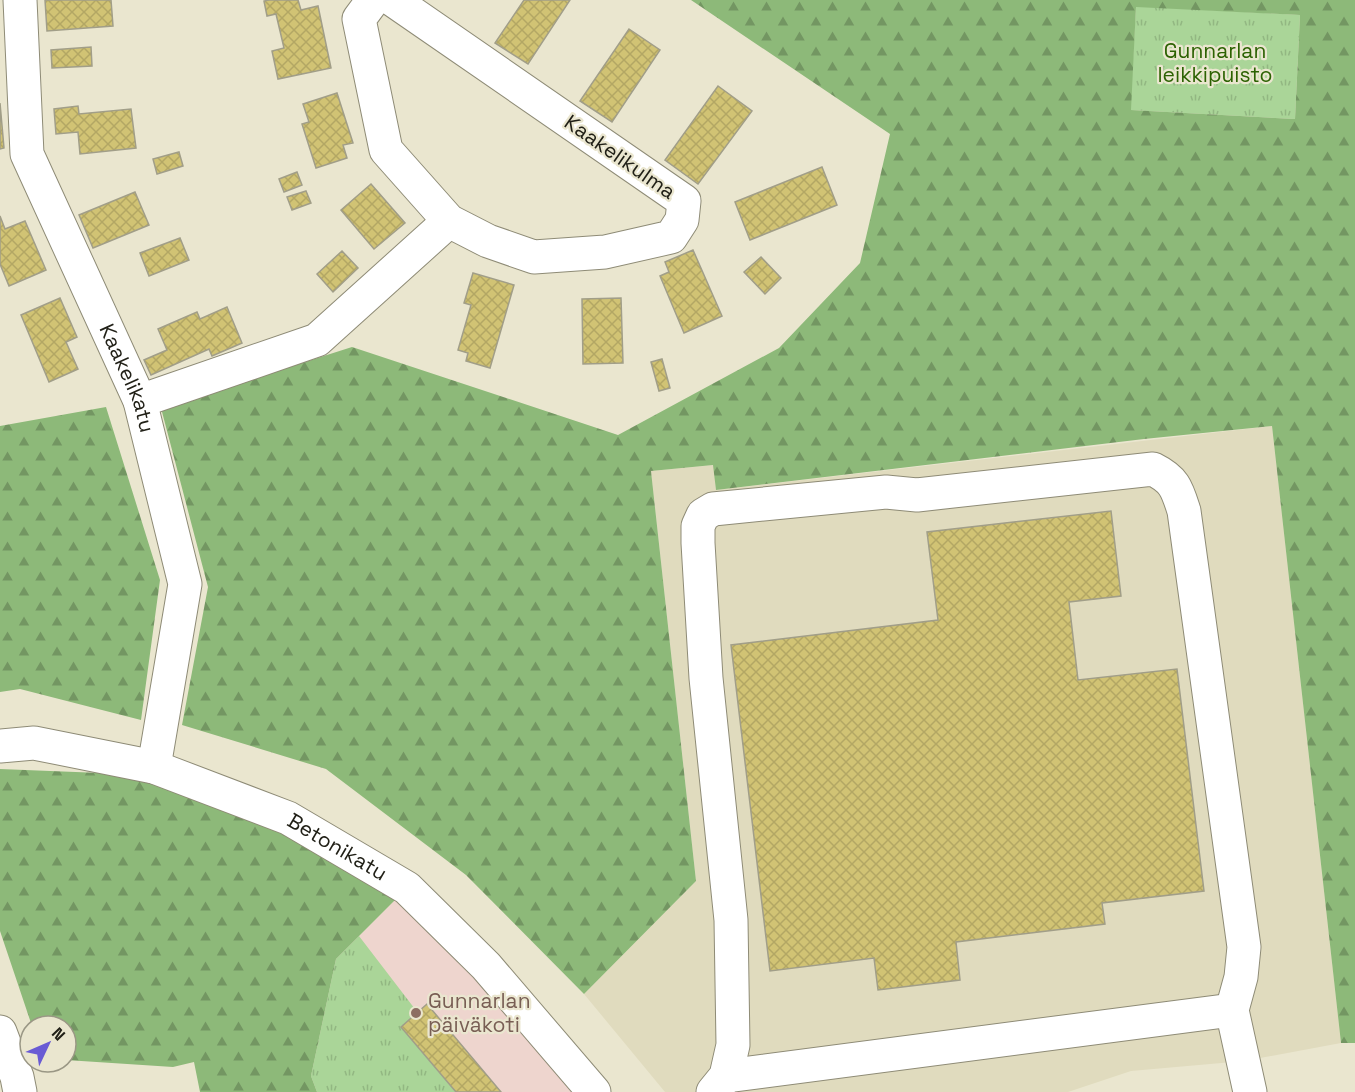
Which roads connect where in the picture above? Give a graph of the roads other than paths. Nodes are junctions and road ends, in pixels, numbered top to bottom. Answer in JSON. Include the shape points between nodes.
{"nodes":[{"id":1,"x":20,"y":0,"type":"edge"},
{"id":2,"x":373,"y":0,"type":"edge"},
{"id":3,"x":393,"y":0,"type":"edge"},
{"id":4,"x":449,"y":221,"type":"junction"},
{"id":5,"x":140,"y":401,"type":"junction"},
{"id":6,"x":0,"y":746,"type":"edge"},
{"id":7,"x":154,"y":767,"type":"junction"},
{"id":8,"x":1232,"y":1010,"type":"junction"},
{"id":9,"x":0,"y":1032,"type":"edge"},
{"id":10,"x":720,"y":1084,"type":"edge"},
{"id":11,"x":20,"y":1092,"type":"edge"},
{"id":12,"x":594,"y":1092,"type":"edge"},
{"id":13,"x":1250,"y":1092,"type":"edge"}],
"edges":[{"from":1,"to":5,"type":"street","name":"Kaakelikatu","via":[[27,154]]},
{"from":2,"to":4,"type":"street","name":"Kaakelikulma","via":[[359,19],[386,150]]},
{"from":3,"to":4,"type":"street","name":"Kaakelikulma","via":[[684,201],[682,220],[671,237],[605,252],[534,257],[488,241]]},
{"from":4,"to":5,"type":"street","via":[[317,340]]},
{"from":5,"to":7,"type":"street","name":"Kaakelikatu","via":[[185,584]]},
{"from":6,"to":7,"type":"street","name":"Betonikatu","via":[[34,743]]},
{"from":7,"to":12,"type":"street","name":"Betonikatu","via":[[288,818],[407,888],[486,966]]},
{"from":8,"to":10,"type":"street"},
{"from":8,"to":10,"type":"street","via":[[1244,947],[1184,511],[1177,488],[1168,476],[1154,469],[917,495],[886,492],[713,508],[703,515],[698,526],[698,543],[706,678],[731,920],[734,1045]]},
{"from":8,"to":13,"type":"street"},
{"from":9,"to":11,"type":"street"}]}
